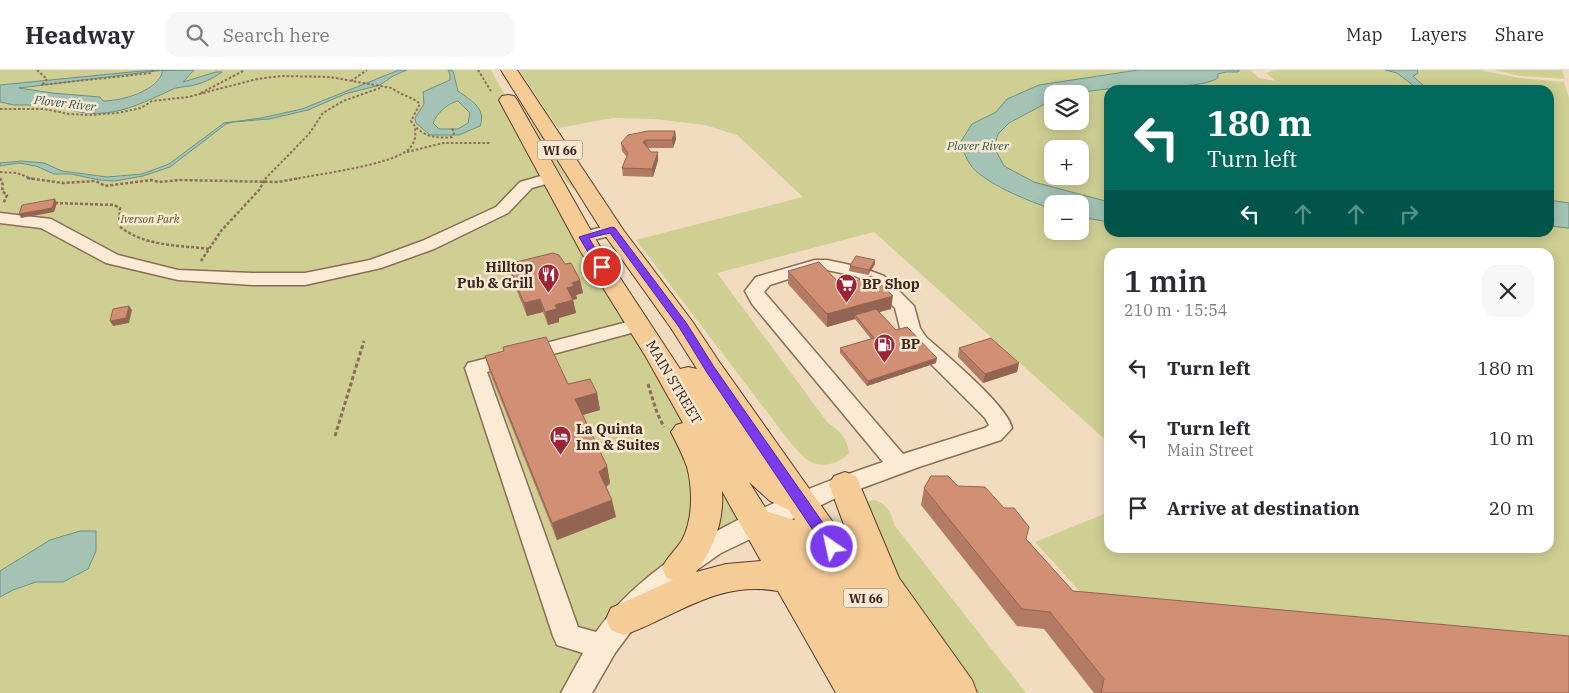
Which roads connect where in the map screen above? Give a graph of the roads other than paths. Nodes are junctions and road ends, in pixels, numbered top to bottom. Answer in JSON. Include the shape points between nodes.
{"nodes":[{"id":1,"x":491,"y":70,"type":"edge"},
{"id":2,"x":509,"y":70,"type":"edge"},
{"id":3,"x":552,"y":178,"type":"junction"},
{"id":4,"x":4,"y":214,"type":"edge"},
{"id":5,"x":612,"y":230,"type":"junction"},
{"id":6,"x":584,"y":237,"type":"junction"},
{"id":7,"x":639,"y":325,"type":"junction"},
{"id":8,"x":653,"y":367,"type":"junction"},
{"id":9,"x":898,"y":464,"type":"junction"},
{"id":10,"x":845,"y":484,"type":"junction"},
{"id":11,"x":802,"y":502,"type":"junction"},
{"id":12,"x":758,"y":523,"type":"junction"},
{"id":13,"x":679,"y":568,"type":"junction"},
{"id":14,"x":791,"y":579,"type":"junction"},
{"id":15,"x":624,"y":618,"type":"junction"},
{"id":16,"x":603,"y":647,"type":"junction"},
{"id":17,"x":576,"y":693,"type":"edge"},
{"id":18,"x":857,"y":693,"type":"edge"},
{"id":19,"x":893,"y":693,"type":"edge"},
{"id":20,"x":930,"y":693,"type":"edge"},
{"id":21,"x":958,"y":693,"type":"edge"}],
"edges":[{"from":1,"to":3,"type":"main road","name":"MAIN STREET","number":"WI 66"},
{"from":2,"to":5,"type":"main road","number":"WI 66"},
{"from":3,"to":4,"type":"street","via":[[526,185],[502,210],[428,245],[376,264],[305,279],[178,275],[112,259],[45,223]]},
{"from":3,"to":6,"type":"main road","name":"MAIN STREET","number":"WI 66"},
{"from":5,"to":6,"type":"street"},
{"from":5,"to":11,"type":"main road","number":"WI 66","via":[[683,326]]},
{"from":6,"to":7,"type":"main road","name":"MAIN STREET","number":"WI 66"},
{"from":7,"to":8,"type":"main road","name":"MAIN STREET","number":"WI 66"},
{"from":7,"to":16,"type":"street","via":[[475,368],[566,636]]},
{"from":8,"to":11,"type":"main road","via":[[694,380],[759,476],[786,498]]},
{"from":8,"to":12,"type":"main road","name":"MAIN STREET","number":"WI 66"},
{"from":8,"to":13,"type":"main road","via":[[702,467],[705,482],[703,523],[697,543]]},
{"from":9,"to":9,"type":"street","via":[[993,434],[1000,428],[1000,422],[919,341],[910,328],[904,306],[872,276],[821,264],[758,284],[754,291],[759,300]]},
{"from":9,"to":10,"type":"street"},
{"from":10,"to":11,"type":"street"},
{"from":10,"to":21,"type":"main road","via":[[886,586]]},
{"from":11,"to":12,"type":"street"},
{"from":11,"to":20,"type":"main road","number":"WI 66"},
{"from":12,"to":13,"type":"street","via":[[710,547]]},
{"from":12,"to":14,"type":"main road","name":"MAIN STREET","number":"WI 66"},
{"from":12,"to":19,"type":"main road","via":[[784,530],[798,540]]},
{"from":13,"to":15,"type":"street"},
{"from":14,"to":15,"type":"main road","via":[[756,574],[713,581],[658,601]]},
{"from":14,"to":18,"type":"main road","name":"MAIN STREET","number":"WI 66"},
{"from":15,"to":16,"type":"street"},
{"from":16,"to":17,"type":"street"}]}
